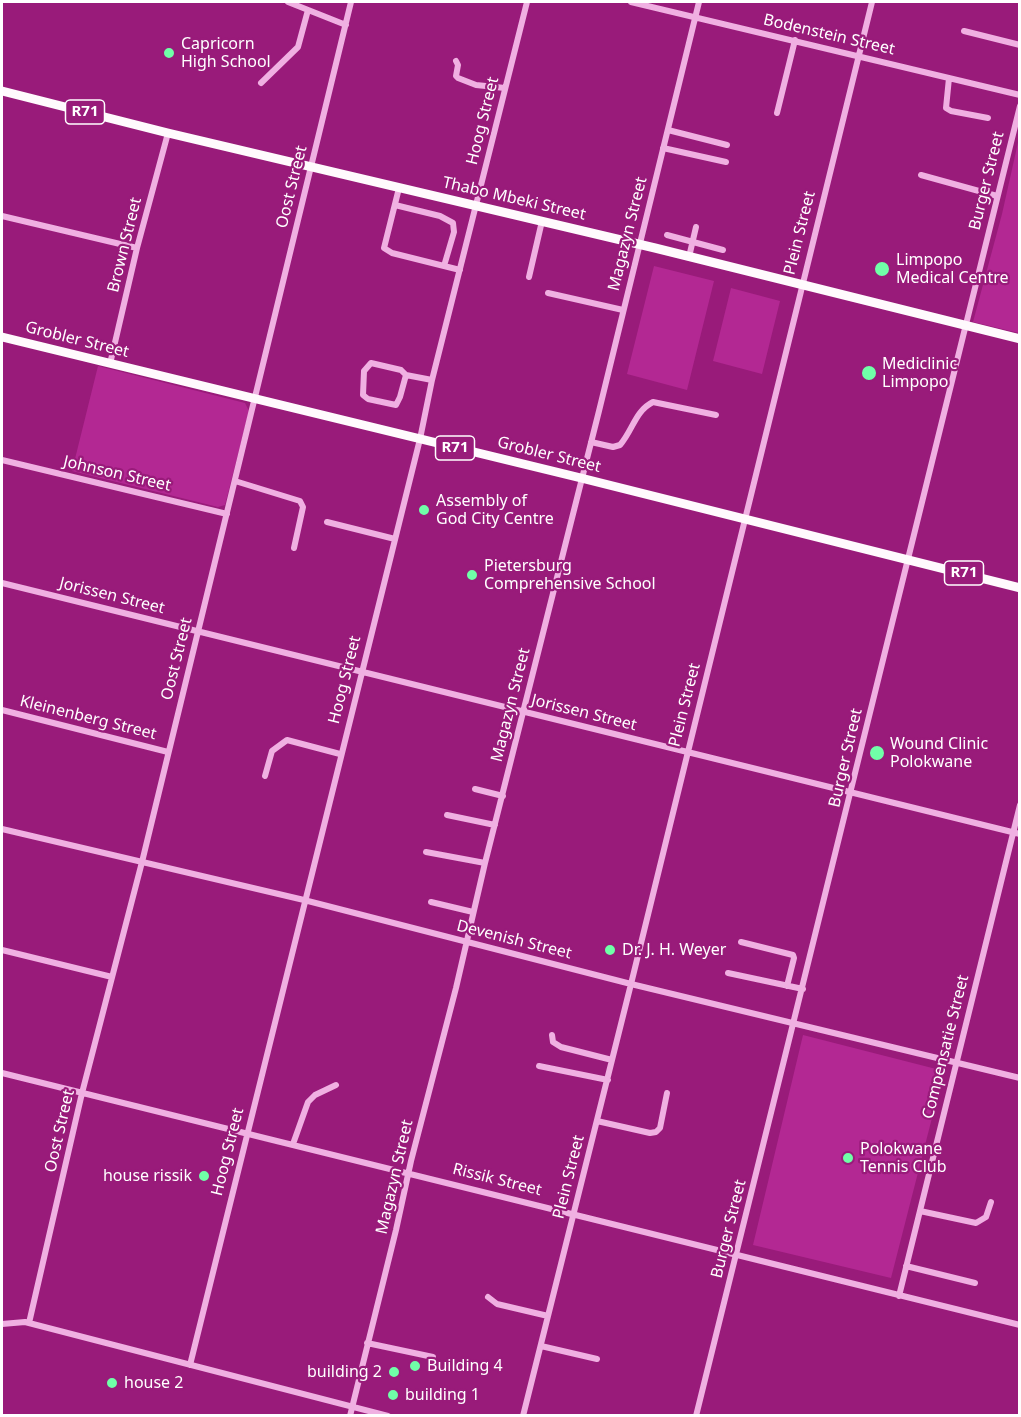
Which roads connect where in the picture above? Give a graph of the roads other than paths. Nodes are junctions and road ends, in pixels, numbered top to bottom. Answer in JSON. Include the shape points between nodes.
{"nodes":[{"id":1,"x":288,"y":2,"type":"edge"},
{"id":2,"x":351,"y":2,"type":"edge"},
{"id":3,"x":527,"y":2,"type":"edge"},
{"id":4,"x":631,"y":2,"type":"edge"},
{"id":5,"x":699,"y":2,"type":"edge"},
{"id":6,"x":872,"y":2,"type":"edge"},
{"id":7,"x":308,"y":10,"type":"junction"},
{"id":8,"x":695,"y":18,"type":"junction"},
{"id":9,"x":346,"y":25,"type":"junction"},
{"id":10,"x":963,"y":31,"type":"dead end"},
{"id":11,"x":795,"y":40,"type":"junction"},
{"id":12,"x":1020,"y":45,"type":"edge"},
{"id":13,"x":859,"y":56,"type":"junction"},
{"id":14,"x":456,"y":61,"type":"dead end"},
{"id":15,"x":949,"y":78,"type":"junction"},
{"id":16,"x":261,"y":83,"type":"dead end"},
{"id":17,"x":505,"y":88,"type":"junction"},
{"id":18,"x":2,"y":91,"type":"edge"},
{"id":19,"x":1020,"y":95,"type":"edge"},
{"id":20,"x":1020,"y":106,"type":"edge"},
{"id":21,"x":777,"y":113,"type":"dead end"},
{"id":22,"x":988,"y":118,"type":"dead end"},
{"id":23,"x":668,"y":130,"type":"junction"},
{"id":24,"x":168,"y":133,"type":"junction"},
{"id":25,"x":727,"y":145,"type":"dead end"},
{"id":26,"x":663,"y":148,"type":"junction"},
{"id":27,"x":726,"y":162,"type":"dead end"},
{"id":28,"x":311,"y":167,"type":"junction"},
{"id":29,"x":921,"y":175,"type":"dead end"},
{"id":30,"x":399,"y":188,"type":"junction"},
{"id":31,"x":997,"y":196,"type":"junction"},
{"id":32,"x":395,"y":205,"type":"junction"},
{"id":33,"x":475,"y":206,"type":"junction"},
{"id":34,"x":2,"y":216,"type":"edge"},
{"id":35,"x":542,"y":221,"type":"junction"},
{"id":36,"x":696,"y":227,"type":"dead end"},
{"id":37,"x":667,"y":235,"type":"dead end"},
{"id":38,"x":692,"y":242,"type":"junction"},
{"id":39,"x":639,"y":244,"type":"junction"},
{"id":40,"x":137,"y":248,"type":"junction"},
{"id":41,"x":723,"y":250,"type":"dead end"},
{"id":42,"x":688,"y":257,"type":"junction"},
{"id":43,"x":444,"y":266,"type":"junction"},
{"id":44,"x":460,"y":270,"type":"junction"},
{"id":45,"x":529,"y":277,"type":"dead end"},
{"id":46,"x":801,"y":285,"type":"junction"},
{"id":47,"x":548,"y":292,"type":"dead end"},
{"id":48,"x":623,"y":310,"type":"junction"},
{"id":49,"x":964,"y":326,"type":"junction"},
{"id":50,"x":2,"y":338,"type":"edge"},
{"id":51,"x":1020,"y":339,"type":"edge"},
{"id":52,"x":110,"y":364,"type":"junction"},
{"id":53,"x":406,"y":375,"type":"junction"},
{"id":54,"x":432,"y":380,"type":"junction"},
{"id":55,"x":254,"y":399,"type":"junction"},
{"id":56,"x":716,"y":415,"type":"dead end"},
{"id":57,"x":420,"y":439,"type":"junction"},
{"id":58,"x":591,"y":442,"type":"junction"},
{"id":59,"x":2,"y":460,"type":"edge"},
{"id":60,"x":581,"y":478,"type":"junction"},
{"id":61,"x":235,"y":482,"type":"junction"},
{"id":62,"x":227,"y":513,"type":"junction"},
{"id":63,"x":744,"y":519,"type":"junction"},
{"id":64,"x":327,"y":522,"type":"dead end"},
{"id":65,"x":394,"y":539,"type":"junction"},
{"id":66,"x":294,"y":548,"type":"dead end"},
{"id":67,"x":907,"y":560,"type":"junction"},
{"id":68,"x":2,"y":583,"type":"edge"},
{"id":69,"x":1020,"y":588,"type":"edge"},
{"id":70,"x":198,"y":631,"type":"junction"},
{"id":71,"x":360,"y":673,"type":"junction"},
{"id":72,"x":2,"y":710,"type":"edge"},
{"id":73,"x":524,"y":712,"type":"junction"},
{"id":74,"x":168,"y":752,"type":"junction"},
{"id":75,"x":687,"y":753,"type":"junction"},
{"id":76,"x":340,"y":754,"type":"junction"},
{"id":77,"x":265,"y":776,"type":"dead end"},
{"id":78,"x":475,"y":789,"type":"dead end"},
{"id":79,"x":852,"y":793,"type":"junction"},
{"id":80,"x":503,"y":796,"type":"junction"},
{"id":81,"x":1020,"y":805,"type":"edge"},
{"id":82,"x":447,"y":815,"type":"dead end"},
{"id":83,"x":495,"y":825,"type":"junction"},
{"id":84,"x":2,"y":829,"type":"edge"},
{"id":85,"x":1016,"y":833,"type":"edge"},
{"id":86,"x":426,"y":852,"type":"dead end"},
{"id":87,"x":142,"y":862,"type":"junction"},
{"id":88,"x":485,"y":863,"type":"junction"},
{"id":89,"x":304,"y":900,"type":"junction"},
{"id":90,"x":431,"y":902,"type":"dead end"},
{"id":91,"x":473,"y":912,"type":"junction"},
{"id":92,"x":466,"y":942,"type":"junction"},
{"id":93,"x":741,"y":942,"type":"dead end"},
{"id":94,"x":2,"y":950,"type":"edge"},
{"id":95,"x":728,"y":973,"type":"dead end"},
{"id":96,"x":112,"y":977,"type":"junction"},
{"id":97,"x":632,"y":984,"type":"junction"},
{"id":98,"x":788,"y":986,"type":"junction"},
{"id":99,"x":803,"y":989,"type":"junction"},
{"id":100,"x":794,"y":1023,"type":"junction"},
{"id":101,"x":552,"y":1035,"type":"dead end"},
{"id":102,"x":612,"y":1060,"type":"junction"},
{"id":103,"x":957,"y":1062,"type":"junction"},
{"id":104,"x":539,"y":1066,"type":"dead end"},
{"id":105,"x":2,"y":1073,"type":"edge"},
{"id":106,"x":1020,"y":1078,"type":"edge"},
{"id":107,"x":608,"y":1080,"type":"junction"},
{"id":108,"x":336,"y":1085,"type":"dead end"},
{"id":109,"x":667,"y":1093,"type":"dead end"},
{"id":110,"x":82,"y":1094,"type":"junction"},
{"id":111,"x":597,"y":1121,"type":"junction"},
{"id":112,"x":246,"y":1132,"type":"junction"},
{"id":113,"x":292,"y":1144,"type":"junction"},
{"id":114,"x":409,"y":1173,"type":"junction"},
{"id":115,"x":991,"y":1202,"type":"dead end"},
{"id":116,"x":920,"y":1210,"type":"junction"},
{"id":117,"x":574,"y":1213,"type":"junction"},
{"id":118,"x":738,"y":1254,"type":"junction"},
{"id":119,"x":906,"y":1266,"type":"junction"},
{"id":120,"x":975,"y":1283,"type":"dead end"},
{"id":121,"x":899,"y":1296,"type":"junction"},
{"id":122,"x":488,"y":1297,"type":"dead end"},
{"id":123,"x":548,"y":1316,"type":"junction"},
{"id":124,"x":30,"y":1323,"type":"junction"},
{"id":125,"x":2,"y":1324,"type":"edge"},
{"id":126,"x":1020,"y":1325,"type":"edge"},
{"id":127,"x":367,"y":1343,"type":"junction"},
{"id":128,"x":541,"y":1346,"type":"junction"},
{"id":129,"x":433,"y":1358,"type":"dead end"},
{"id":130,"x":597,"y":1359,"type":"dead end"},
{"id":131,"x":190,"y":1365,"type":"junction"},
{"id":132,"x":352,"y":1407,"type":"junction"},
{"id":133,"x":350,"y":1416,"type":"edge"},
{"id":134,"x":388,"y":1416,"type":"edge"},
{"id":135,"x":523,"y":1416,"type":"edge"},
{"id":136,"x":696,"y":1416,"type":"edge"}],
"edges":[{"from":1,"to":7,"type":"street"},
{"from":2,"to":9,"type":"street","name":"Oost Street"},
{"from":3,"to":17,"type":"street","name":"Hoog Street"},
{"from":4,"to":8,"type":"street","name":"Bodenstein Street"},
{"from":5,"to":8,"type":"street","name":"Magazyn Street"},
{"from":6,"to":13,"type":"street","name":"Plein Street"},
{"from":7,"to":9,"type":"street"},
{"from":7,"to":16,"type":"street","via":[[298,47]]},
{"from":8,"to":11,"type":"street","name":"Bodenstein Street"},
{"from":8,"to":23,"type":"street","name":"Magazyn Street"},
{"from":9,"to":28,"type":"street","name":"Oost Street"},
{"from":10,"to":12,"type":"street"},
{"from":11,"to":13,"type":"street","name":"Bodenstein Street"},
{"from":11,"to":21,"type":"street"},
{"from":13,"to":15,"type":"street","name":"Bodenstein Street"},
{"from":13,"to":46,"type":"street","name":"Plein Street"},
{"from":14,"to":17,"type":"street","via":[[458,78],[476,85]]},
{"from":15,"to":19,"type":"street","name":"Bodenstein Street"},
{"from":15,"to":22,"type":"street","via":[[946,108]]},
{"from":17,"to":33,"type":"street","name":"Hoog Street"},
{"from":18,"to":24,"type":"main road","name":"Thabo Mbeki Street","number":"R71"},
{"from":20,"to":31,"type":"street","name":"Burger Street"},
{"from":23,"to":25,"type":"street"},
{"from":23,"to":26,"type":"street","name":"Magazyn Street"},
{"from":24,"to":28,"type":"main road","name":"Thabo Mbeki Street","number":"R71"},
{"from":24,"to":40,"type":"street","name":"Brown Street"},
{"from":26,"to":27,"type":"street"},
{"from":26,"to":39,"type":"street","name":"Magazyn Street"},
{"from":28,"to":30,"type":"main road","name":"Thabo Mbeki Street","number":"R71"},
{"from":28,"to":55,"type":"street","name":"Oost Street"},
{"from":29,"to":31,"type":"street"},
{"from":30,"to":32,"type":"street"},
{"from":30,"to":33,"type":"main road","name":"Thabo Mbeki Street","number":"R71"},
{"from":31,"to":49,"type":"street","name":"Burger Street"},
{"from":32,"to":43,"type":"street","via":[[453,223]]},
{"from":32,"to":43,"type":"street","via":[[385,250]]},
{"from":33,"to":35,"type":"main road","name":"Thabo Mbeki Street","number":"R71"},
{"from":33,"to":44,"type":"street","name":"Hoog Street"},
{"from":34,"to":40,"type":"street"},
{"from":35,"to":39,"type":"main road","name":"Thabo Mbeki Street","number":"R71"},
{"from":35,"to":45,"type":"street"},
{"from":36,"to":38,"type":"street"},
{"from":37,"to":38,"type":"street"},
{"from":38,"to":41,"type":"street"},
{"from":38,"to":42,"type":"street"},
{"from":39,"to":42,"type":"main road","name":"Thabo Mbeki Street","number":"R71"},
{"from":39,"to":48,"type":"street","name":"Magazyn Street"},
{"from":40,"to":52,"type":"street","name":"Brown Street"},
{"from":42,"to":46,"type":"main road","name":"Thabo Mbeki Street","number":"R71"},
{"from":43,"to":44,"type":"street"},
{"from":44,"to":54,"type":"street","name":"Hoog Street"},
{"from":46,"to":49,"type":"main road","name":"Thabo Mbeki Street","number":"R71"},
{"from":46,"to":63,"type":"street","name":"Plein Street"},
{"from":47,"to":48,"type":"street"},
{"from":48,"to":58,"type":"street","name":"Magazyn Street"},
{"from":49,"to":51,"type":"main road","name":"Thabo Mbeki Street","number":"R71"},
{"from":49,"to":67,"type":"street","name":"Burger Street"},
{"from":50,"to":52,"type":"main road","name":"Grobler Street","number":"R71"},
{"from":52,"to":55,"type":"main road","name":"Grobler Street","number":"R71"},
{"from":53,"to":53,"type":"street","via":[[396,405],[363,395],[363,376],[369,364],[401,370]]},
{"from":53,"to":54,"type":"street"},
{"from":54,"to":57,"type":"street","name":"Hoog Street"},
{"from":55,"to":57,"type":"main road","name":"Grobler Street","number":"R71"},
{"from":55,"to":61,"type":"street","name":"Oost Street"},
{"from":56,"to":58,"type":"street","via":[[653,402],[635,418],[620,445]]},
{"from":57,"to":60,"type":"main road","name":"Grobler Street","number":"R71"},
{"from":57,"to":65,"type":"street","name":"Hoog Street"},
{"from":58,"to":60,"type":"street","name":"Magazyn Street"},
{"from":59,"to":62,"type":"street","name":"Johnson Street"},
{"from":60,"to":63,"type":"main road","name":"Grobler Street","number":"R71"},
{"from":60,"to":73,"type":"street","name":"Magazyn Street"},
{"from":61,"to":62,"type":"street","name":"Oost Street"},
{"from":61,"to":66,"type":"street","via":[[300,501],[303,507]]},
{"from":62,"to":70,"type":"street","name":"Oost Street"},
{"from":63,"to":67,"type":"main road","name":"Grobler Street","number":"R71"},
{"from":63,"to":75,"type":"street","name":"Plein Street"},
{"from":64,"to":65,"type":"street"},
{"from":65,"to":71,"type":"street","name":"Hoog Street"},
{"from":67,"to":69,"type":"main road","name":"Grobler Street","number":"R71"},
{"from":67,"to":79,"type":"street","name":"Burger Street"},
{"from":68,"to":70,"type":"street","name":"Jorissen Street"},
{"from":70,"to":71,"type":"street","name":"Jorissen Street"},
{"from":70,"to":74,"type":"street","name":"Oost Street"},
{"from":71,"to":73,"type":"street","name":"Jorissen Street"},
{"from":71,"to":76,"type":"street","name":"Hoog Street"},
{"from":72,"to":74,"type":"street","name":"Kleinenberg Street"},
{"from":73,"to":75,"type":"street","name":"Jorissen Street"},
{"from":73,"to":80,"type":"street","name":"Magazyn Street"},
{"from":74,"to":87,"type":"street","name":"Oost Street"},
{"from":75,"to":79,"type":"street","name":"Jorissen Street"},
{"from":75,"to":97,"type":"street","name":"Plein Street"},
{"from":76,"to":77,"type":"street","via":[[287,740],[272,751]]},
{"from":76,"to":89,"type":"street","name":"Hoog Street"},
{"from":78,"to":80,"type":"street"},
{"from":79,"to":85,"type":"street","name":"Jorissen Street"},
{"from":79,"to":99,"type":"street","name":"Burger Street"},
{"from":80,"to":83,"type":"street","name":"Magazyn Street"},
{"from":81,"to":85,"type":"street","name":"Compensatie Street"},
{"from":82,"to":83,"type":"street"},
{"from":83,"to":88,"type":"street","name":"Magazyn Street"},
{"from":84,"to":87,"type":"street","name":"Devenish Street"},
{"from":85,"to":103,"type":"street","name":"Compensatie Street"},
{"from":86,"to":88,"type":"street"},
{"from":87,"to":89,"type":"street","name":"Devenish Street"},
{"from":87,"to":96,"type":"street","name":"Oost Street"},
{"from":88,"to":91,"type":"street","name":"Magazyn Street"},
{"from":89,"to":92,"type":"street","name":"Devenish Street"},
{"from":89,"to":112,"type":"street","name":"Hoog Street"},
{"from":90,"to":91,"type":"street"},
{"from":91,"to":92,"type":"street","name":"Magazyn Street"},
{"from":92,"to":97,"type":"street","name":"Devenish Street"},
{"from":92,"to":114,"type":"street","name":"Magazyn Street"},
{"from":93,"to":98,"type":"street","via":[[793,955]]},
{"from":94,"to":96,"type":"street"},
{"from":95,"to":98,"type":"street"},
{"from":96,"to":110,"type":"street","name":"Oost Street"},
{"from":97,"to":100,"type":"street","name":"Devenish Street"},
{"from":97,"to":102,"type":"street","name":"Plein Street"},
{"from":98,"to":99,"type":"street"},
{"from":99,"to":100,"type":"street","name":"Burger Street"},
{"from":100,"to":103,"type":"street","name":"Devenish Street"},
{"from":100,"to":118,"type":"street","name":"Burger Street"},
{"from":101,"to":102,"type":"street","via":[[553,1042],[561,1047]]},
{"from":102,"to":107,"type":"street","name":"Plein Street"},
{"from":103,"to":106,"type":"street","name":"Devenish Street"},
{"from":103,"to":116,"type":"street","name":"Compensatie Street"},
{"from":104,"to":107,"type":"street"},
{"from":105,"to":110,"type":"street","name":"Rissik Street"},
{"from":107,"to":111,"type":"street","name":"Plein Street"},
{"from":108,"to":113,"type":"street","via":[[308,1102]]},
{"from":109,"to":111,"type":"street","via":[[656,1132]]},
{"from":110,"to":112,"type":"street","name":"Rissik Street"},
{"from":110,"to":124,"type":"street","name":"Oost Street"},
{"from":111,"to":117,"type":"street","name":"Plein Street"},
{"from":112,"to":113,"type":"street","name":"Rissik Street"},
{"from":112,"to":131,"type":"street","name":"Hoog Street"},
{"from":113,"to":114,"type":"street","name":"Rissik Street"},
{"from":114,"to":117,"type":"street","name":"Rissik Street"},
{"from":114,"to":127,"type":"street","name":"Magazyn Street"},
{"from":115,"to":116,"type":"street","via":[[986,1217],[976,1223]]},
{"from":116,"to":119,"type":"street","name":"Compensatie Street"},
{"from":117,"to":118,"type":"street","name":"Rissik Street"},
{"from":117,"to":123,"type":"street","name":"Plein Street"},
{"from":118,"to":121,"type":"street","name":"Rissik Street"},
{"from":118,"to":136,"type":"street","name":"Burger Street"},
{"from":119,"to":120,"type":"street"},
{"from":119,"to":121,"type":"street","name":"Compensatie Street"},
{"from":121,"to":126,"type":"street","name":"Rissik Street"},
{"from":122,"to":123,"type":"street","via":[[503,1306]]},
{"from":123,"to":128,"type":"street","name":"Plein Street"},
{"from":124,"to":125,"type":"street"},
{"from":124,"to":131,"type":"street"},
{"from":127,"to":129,"type":"street"},
{"from":127,"to":132,"type":"street","name":"Magazyn Street"},
{"from":128,"to":130,"type":"street"},
{"from":128,"to":135,"type":"street","name":"Plein Street"},
{"from":131,"to":132,"type":"street"},
{"from":132,"to":133,"type":"street","name":"Magazyn Street"},
{"from":132,"to":134,"type":"street"}]}
